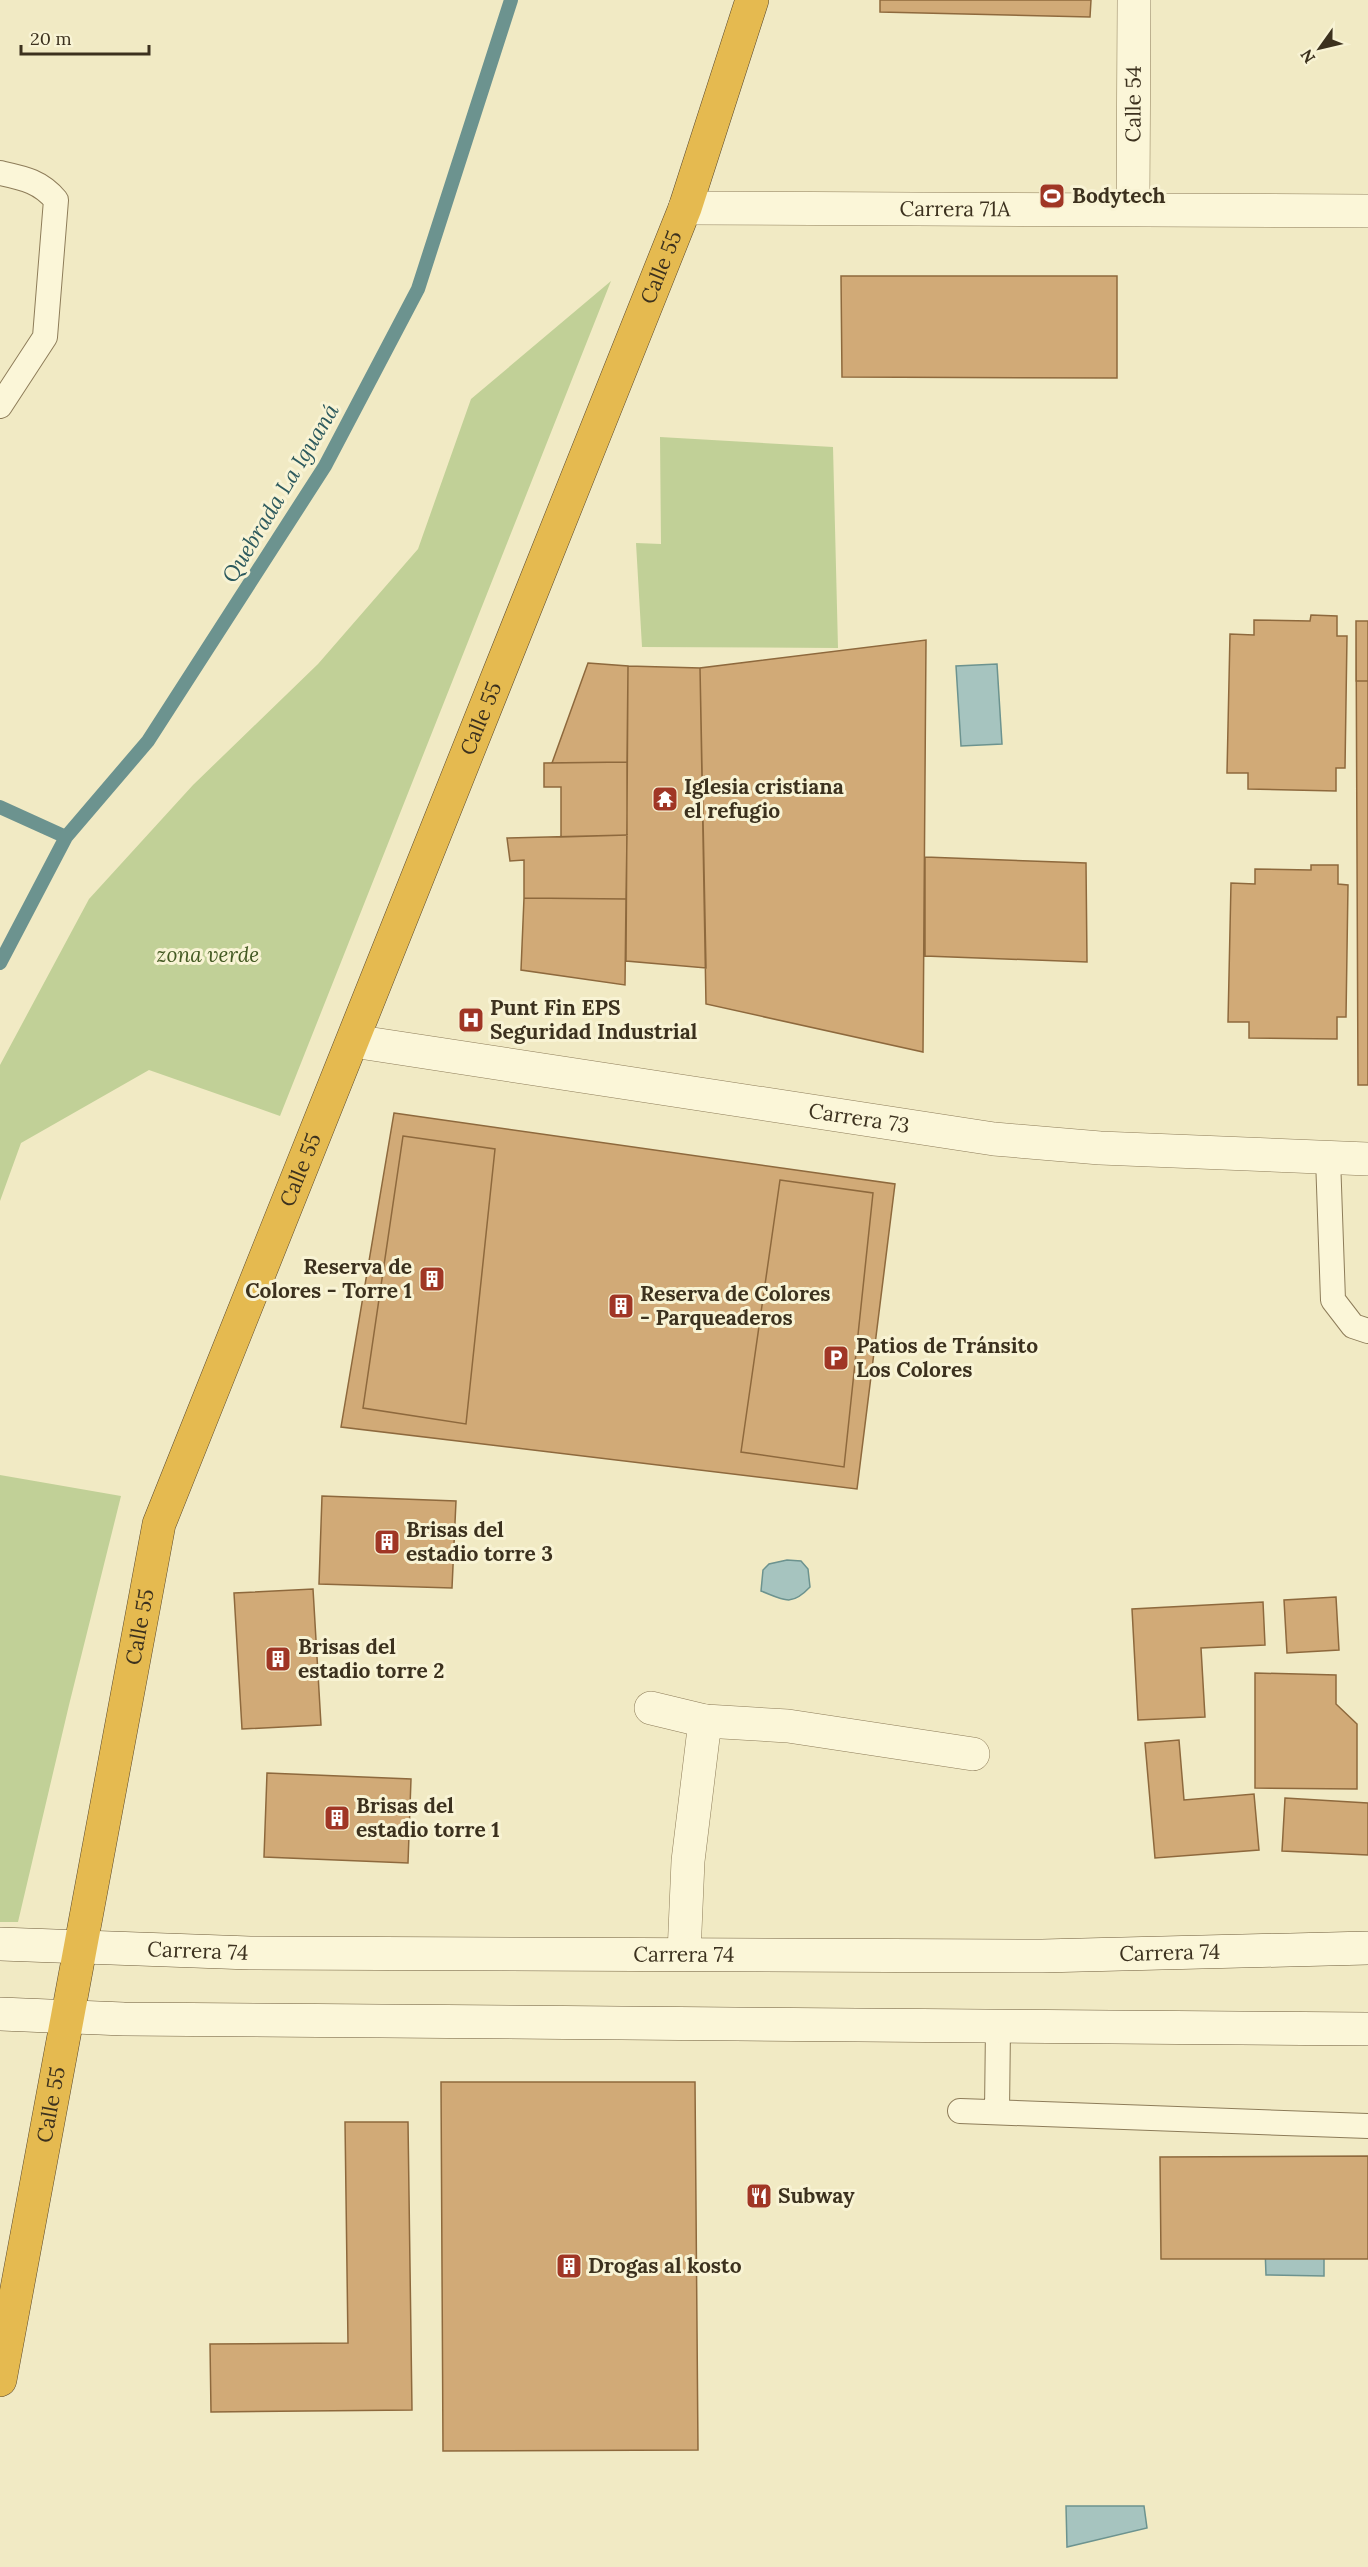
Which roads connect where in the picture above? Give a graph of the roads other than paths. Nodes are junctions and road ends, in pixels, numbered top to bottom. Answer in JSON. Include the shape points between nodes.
{"nodes":[{"id":1,"x":752,"y":0,"type":"edge"},
{"id":2,"x":1134,"y":0,"type":"edge"},
{"id":3,"x":0,"y":173,"type":"edge"},
{"id":4,"x":685,"y":208,"type":"junction"},
{"id":5,"x":1133,"y":209,"type":"junction"},
{"id":6,"x":1368,"y":211,"type":"edge"},
{"id":7,"x":0,"y":406,"type":"edge"},
{"id":8,"x":353,"y":1041,"type":"junction"},
{"id":9,"x":1328,"y":1158,"type":"junction"},
{"id":10,"x":1368,"y":1159,"type":"edge"},
{"id":11,"x":1368,"y":1331,"type":"edge"},
{"id":12,"x":651,"y":1708,"type":"dead end"},
{"id":13,"x":705,"y":1721,"type":"junction"},
{"id":14,"x":973,"y":1754,"type":"dead end"},
{"id":15,"x":0,"y":1944,"type":"edge"},
{"id":16,"x":80,"y":1946,"type":"junction"},
{"id":17,"x":1368,"y":1948,"type":"edge"},
{"id":18,"x":684,"y":1954,"type":"junction"},
{"id":19,"x":0,"y":2014,"type":"edge"},
{"id":20,"x":67,"y":2016,"type":"junction"},
{"id":21,"x":998,"y":2026,"type":"junction"},
{"id":22,"x":1368,"y":2029,"type":"edge"},
{"id":23,"x":960,"y":2111,"type":"dead end"},
{"id":24,"x":997,"y":2112,"type":"junction"},
{"id":25,"x":1368,"y":2126,"type":"edge"},
{"id":26,"x":0,"y":2380,"type":"edge"}],
"edges":[{"from":1,"to":4,"type":"highway","name":"Calle 55"},
{"from":2,"to":5,"type":"street","name":"Calle 54"},
{"from":3,"to":7,"type":"lane","via":[[27,178],[45,187],[56,200],[45,337]]},
{"from":4,"to":5,"type":"street","name":"Carrera 71A"},
{"from":4,"to":8,"type":"highway","name":"Calle 55"},
{"from":5,"to":6,"type":"street","name":"Carrera 71A"},
{"from":8,"to":9,"type":"street","name":"Carrera 73","via":[[994,1138],[1100,1148]]},
{"from":8,"to":16,"type":"highway","name":"Calle 55","via":[[159,1524]]},
{"from":9,"to":10,"type":"street","name":"Carrera 73"},
{"from":9,"to":11,"type":"lane","via":[[1333,1300],[1353,1326]]},
{"from":12,"to":13,"type":"street"},
{"from":13,"to":14,"type":"street","via":[[788,1726]]},
{"from":13,"to":18,"type":"street","via":[[688,1861]]},
{"from":15,"to":16,"type":"street","name":"Carrera 74"},
{"from":16,"to":18,"type":"street","name":"Carrera 74","via":[[250,1953]]},
{"from":16,"to":20,"type":"highway","name":"Calle 55"},
{"from":17,"to":18,"type":"street","name":"Carrera 74","via":[[1042,1956]]},
{"from":19,"to":20,"type":"street"},
{"from":20,"to":21,"type":"street"},
{"from":20,"to":26,"type":"highway","name":"Calle 55"},
{"from":21,"to":22,"type":"street"},
{"from":21,"to":24,"type":"lane"},
{"from":23,"to":24,"type":"lane"},
{"from":24,"to":25,"type":"lane"}]}
